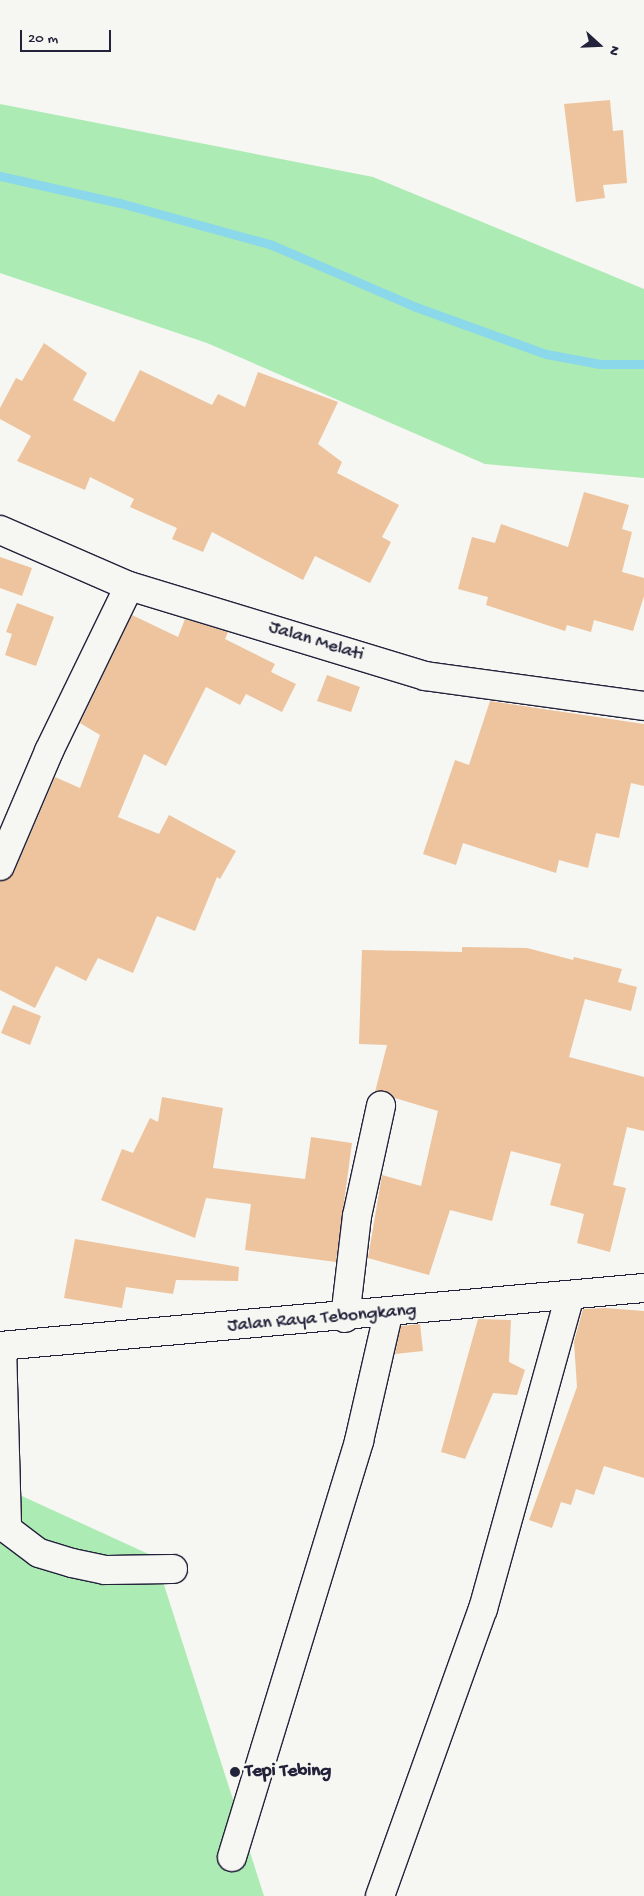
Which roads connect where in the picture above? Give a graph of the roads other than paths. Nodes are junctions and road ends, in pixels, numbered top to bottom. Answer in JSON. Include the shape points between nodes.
{"nodes":[{"id":1,"x":0,"y":530,"type":"edge"},
{"id":2,"x":129,"y":586,"type":"junction"},
{"id":3,"x":644,"y":706,"type":"edge"},
{"id":4,"x":0,"y":866,"type":"edge"},
{"id":5,"x":381,"y":1106,"type":"dead end"},
{"id":6,"x":644,"y":1288,"type":"edge"},
{"id":7,"x":570,"y":1296,"type":"junction"},
{"id":8,"x":388,"y":1314,"type":"junction"},
{"id":9,"x":345,"y":1318,"type":"junction"},
{"id":10,"x":1,"y":1346,"type":"edge"},
{"id":11,"x":173,"y":1569,"type":"dead end"},
{"id":12,"x":232,"y":1857,"type":"dead end"},
{"id":13,"x":380,"y":1896,"type":"edge"}],
"edges":[{"from":1,"to":2,"type":"street","name":"Jalan Melati"},
{"from":2,"to":3,"type":"street","name":"Jalan Melati","via":[[425,676]]},
{"from":2,"to":4,"type":"street","via":[[49,750]]},
{"from":5,"to":9,"type":"street","via":[[358,1216]]},
{"from":6,"to":7,"type":"street","name":"Jalan Raya Tebongkang"},
{"from":7,"to":8,"type":"street","name":"Jalan Raya Tebongkang"},
{"from":7,"to":13,"type":"street","via":[[483,1609]]},
{"from":8,"to":9,"type":"street","name":"Jalan Raya Tebongkang"},
{"from":8,"to":12,"type":"street","via":[[350,1470]]},
{"from":9,"to":10,"type":"street","name":"Jalan Raya Tebongkang"},
{"from":10,"to":11,"type":"street","via":[[7,1529],[39,1553],[72,1563],[105,1570]]}]}
